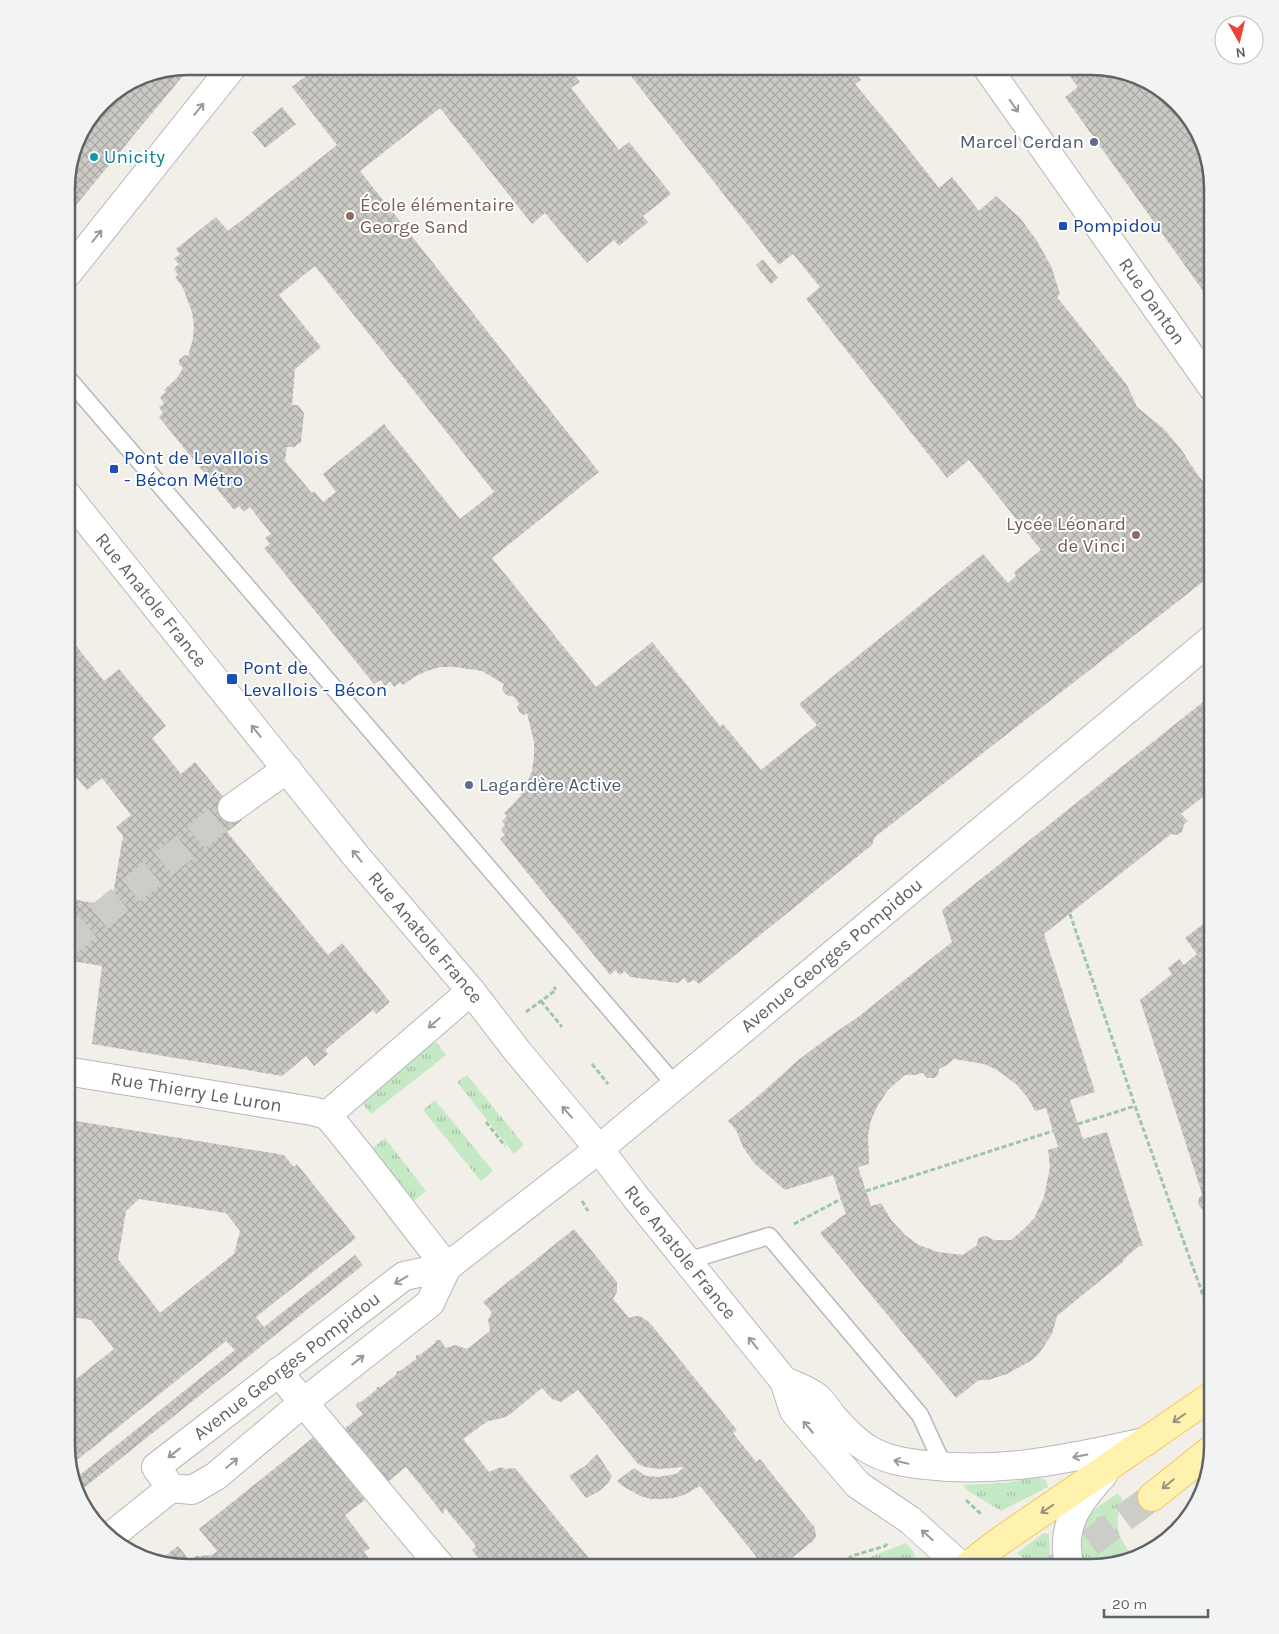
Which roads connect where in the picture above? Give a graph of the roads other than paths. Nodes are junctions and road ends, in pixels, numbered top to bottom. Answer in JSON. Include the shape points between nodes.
{"nodes":[{"id":1,"x":227,"y":75,"type":"edge"},
{"id":2,"x":992,"y":75,"type":"edge"},
{"id":3,"x":75,"y":263,"type":"edge"},
{"id":4,"x":1204,"y":375,"type":"edge"},
{"id":5,"x":75,"y":386,"type":"edge"},
{"id":6,"x":75,"y":505,"type":"edge"},
{"id":7,"x":1204,"y":646,"type":"edge"},
{"id":8,"x":287,"y":769,"type":"junction"},
{"id":9,"x":232,"y":808,"type":"tunnel mouth"},
{"id":10,"x":471,"y":991,"type":"junction"},
{"id":11,"x":75,"y":1072,"type":"edge"},
{"id":12,"x":676,"y":1086,"type":"junction"},
{"id":13,"x":328,"y":1114,"type":"junction"},
{"id":14,"x":599,"y":1149,"type":"junction"},
{"id":15,"x":687,"y":1261,"type":"junction"},
{"id":16,"x":447,"y":1267,"type":"junction"},
{"id":17,"x":278,"y":1372,"type":"junction"},
{"id":18,"x":784,"y":1381,"type":"junction"},
{"id":19,"x":1204,"y":1401,"type":"edge"},
{"id":20,"x":304,"y":1402,"type":"junction"},
{"id":21,"x":1145,"y":1442,"type":"junction"},
{"id":22,"x":1203,"y":1456,"type":"edge"},
{"id":23,"x":1117,"y":1461,"type":"junction"},
{"id":24,"x":944,"y":1467,"type":"junction"},
{"id":25,"x":171,"y":1488,"type":"junction"},
{"id":26,"x":1152,"y":1497,"type":"tunnel mouth"},
{"id":27,"x":115,"y":1533,"type":"edge"},
{"id":28,"x":435,"y":1559,"type":"edge"},
{"id":29,"x":954,"y":1559,"type":"edge"},
{"id":30,"x":976,"y":1559,"type":"edge"},
{"id":31,"x":1068,"y":1559,"type":"edge"}],
"edges":[{"from":3,"to":1,"type":"street","one_way":true},
{"from":2,"to":4,"type":"street","name":"Rue Danton","one_way":true},
{"from":5,"to":12,"type":"lane"},
{"from":8,"to":6,"type":"street","name":"Rue Anatole France","one_way":true},
{"from":7,"to":12,"type":"street","name":"Avenue Georges Pompidou"},
{"from":8,"to":9,"type":"street"},
{"from":10,"to":8,"type":"street","name":"Rue Anatole France","one_way":true},
{"from":10,"to":13,"type":"street","one_way":true},
{"from":14,"to":10,"type":"street","name":"Rue Anatole France","one_way":true},
{"from":11,"to":13,"type":"street","name":"Rue Thierry Le Luron"},
{"from":12,"to":14,"type":"street","name":"Avenue Georges Pompidou"},
{"from":13,"to":16,"type":"street"},
{"from":14,"to":15,"type":"street","name":"Rue Anatole France"},
{"from":14,"to":16,"type":"street","name":"Avenue Georges Pompidou"},
{"from":18,"to":15,"type":"street","name":"Rue Anatole France","one_way":true},
{"from":15,"to":24,"type":"lane","via":[[769,1236],[920,1415]]},
{"from":16,"to":17,"type":"street","name":"Avenue Georges Pompidou","one_way":true,"via":[[404,1276]]},
{"from":20,"to":16,"type":"street","name":"Avenue Georges Pompidou","one_way":true,"via":[[430,1303]]},
{"from":17,"to":20,"type":"street"},
{"from":17,"to":25,"type":"street","name":"Avenue Georges Pompidou","one_way":true,"via":[[156,1467]]},
{"from":24,"to":18,"type":"street","one_way":true,"via":[[905,1463],[868,1450],[843,1428],[819,1399]]},
{"from":29,"to":18,"type":"street","one_way":true,"via":[[910,1520],[858,1485],[794,1411]]},
{"from":19,"to":21,"type":"main road","one_way":true},
{"from":25,"to":20,"type":"street","name":"Avenue Georges Pompidou","one_way":true,"via":[[192,1490],[216,1476]]},
{"from":20,"to":28,"type":"street"},
{"from":21,"to":23,"type":"main road"},
{"from":21,"to":24,"type":"street","one_way":true,"via":[[1036,1463]]},
{"from":22,"to":26,"type":"main road","one_way":true},
{"from":23,"to":30,"type":"main road","one_way":true},
{"from":23,"to":31,"type":"street","via":[[1080,1501],[1073,1514],[1066,1538]]},
{"from":25,"to":27,"type":"street"}]}
